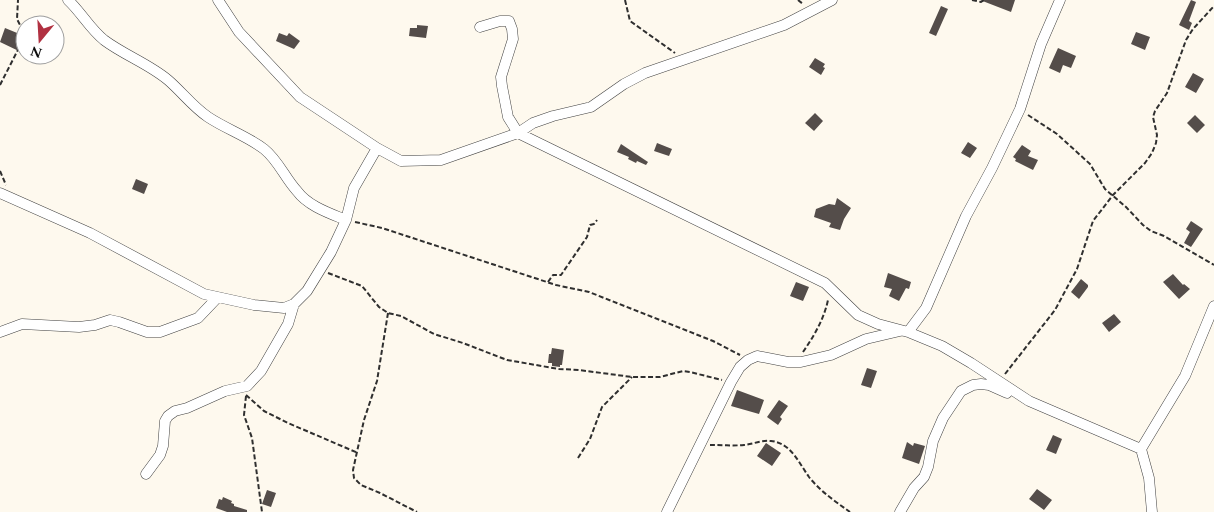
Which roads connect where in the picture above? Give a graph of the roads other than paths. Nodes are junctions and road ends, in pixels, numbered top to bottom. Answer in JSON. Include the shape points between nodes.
{"nodes":[{"id":1,"x":68,"y":0,"type":"edge"},
{"id":2,"x":218,"y":0,"type":"edge"},
{"id":3,"x":832,"y":0,"type":"edge"},
{"id":4,"x":1060,"y":0,"type":"edge"},
{"id":5,"x":480,"y":27,"type":"dead end"},
{"id":6,"x":518,"y":133,"type":"junction"},
{"id":7,"x":377,"y":148,"type":"junction"},
{"id":8,"x":0,"y":192,"type":"edge"},
{"id":9,"x":346,"y":220,"type":"junction"},
{"id":10,"x":217,"y":298,"type":"junction"},
{"id":11,"x":294,"y":304,"type":"junction"},
{"id":12,"x":1214,"y":306,"type":"edge"},
{"id":13,"x":0,"y":332,"type":"edge"},
{"id":14,"x":905,"y":332,"type":"junction"},
{"id":15,"x":1016,"y":393,"type":"junction"},
{"id":16,"x":1141,"y":449,"type":"junction"},
{"id":17,"x":146,"y":474,"type":"dead end"},
{"id":18,"x":667,"y":512,"type":"edge"},
{"id":19,"x":900,"y":512,"type":"edge"},
{"id":20,"x":1152,"y":512,"type":"edge"}],
"edges":[{"from":1,"to":9,"type":"street","via":[[116,49],[168,80],[206,116],[265,150],[304,198]]},
{"from":2,"to":7,"type":"street","via":[[240,32],[300,96]]},
{"from":3,"to":6,"type":"street","via":[[784,25],[645,73],[591,107],[533,123]]},
{"from":4,"to":14,"type":"street","via":[[1041,44],[1020,109],[966,216],[926,308]]},
{"from":5,"to":6,"type":"street","via":[[500,21],[511,24],[513,39],[501,77],[508,117]]},
{"from":6,"to":7,"type":"street","via":[[441,160],[401,160]]},
{"from":6,"to":14,"type":"street","via":[[816,279],[831,288],[858,315]]},
{"from":7,"to":9,"type":"street","via":[[354,188]]},
{"from":8,"to":10,"type":"street","via":[[90,233]]},
{"from":9,"to":11,"type":"street","via":[[308,292]]},
{"from":10,"to":11,"type":"street","via":[[273,308]]},
{"from":10,"to":13,"type":"street","via":[[198,318],[160,332],[147,332],[110,320],[79,327],[22,324]]},
{"from":11,"to":17,"type":"street","via":[[288,324],[261,371],[247,386],[224,391],[168,416],[160,455]]},
{"from":12,"to":16,"type":"street","via":[[1186,376]]},
{"from":14,"to":15,"type":"street","via":[[942,346]]},
{"from":14,"to":18,"type":"street","via":[[866,340],[831,355],[796,362],[757,356],[748,360],[732,382]]},
{"from":15,"to":16,"type":"street"},
{"from":15,"to":19,"type":"street","via":[[981,384],[961,392],[933,441],[924,477]]},
{"from":16,"to":20,"type":"street","via":[[1149,478]]}]}
